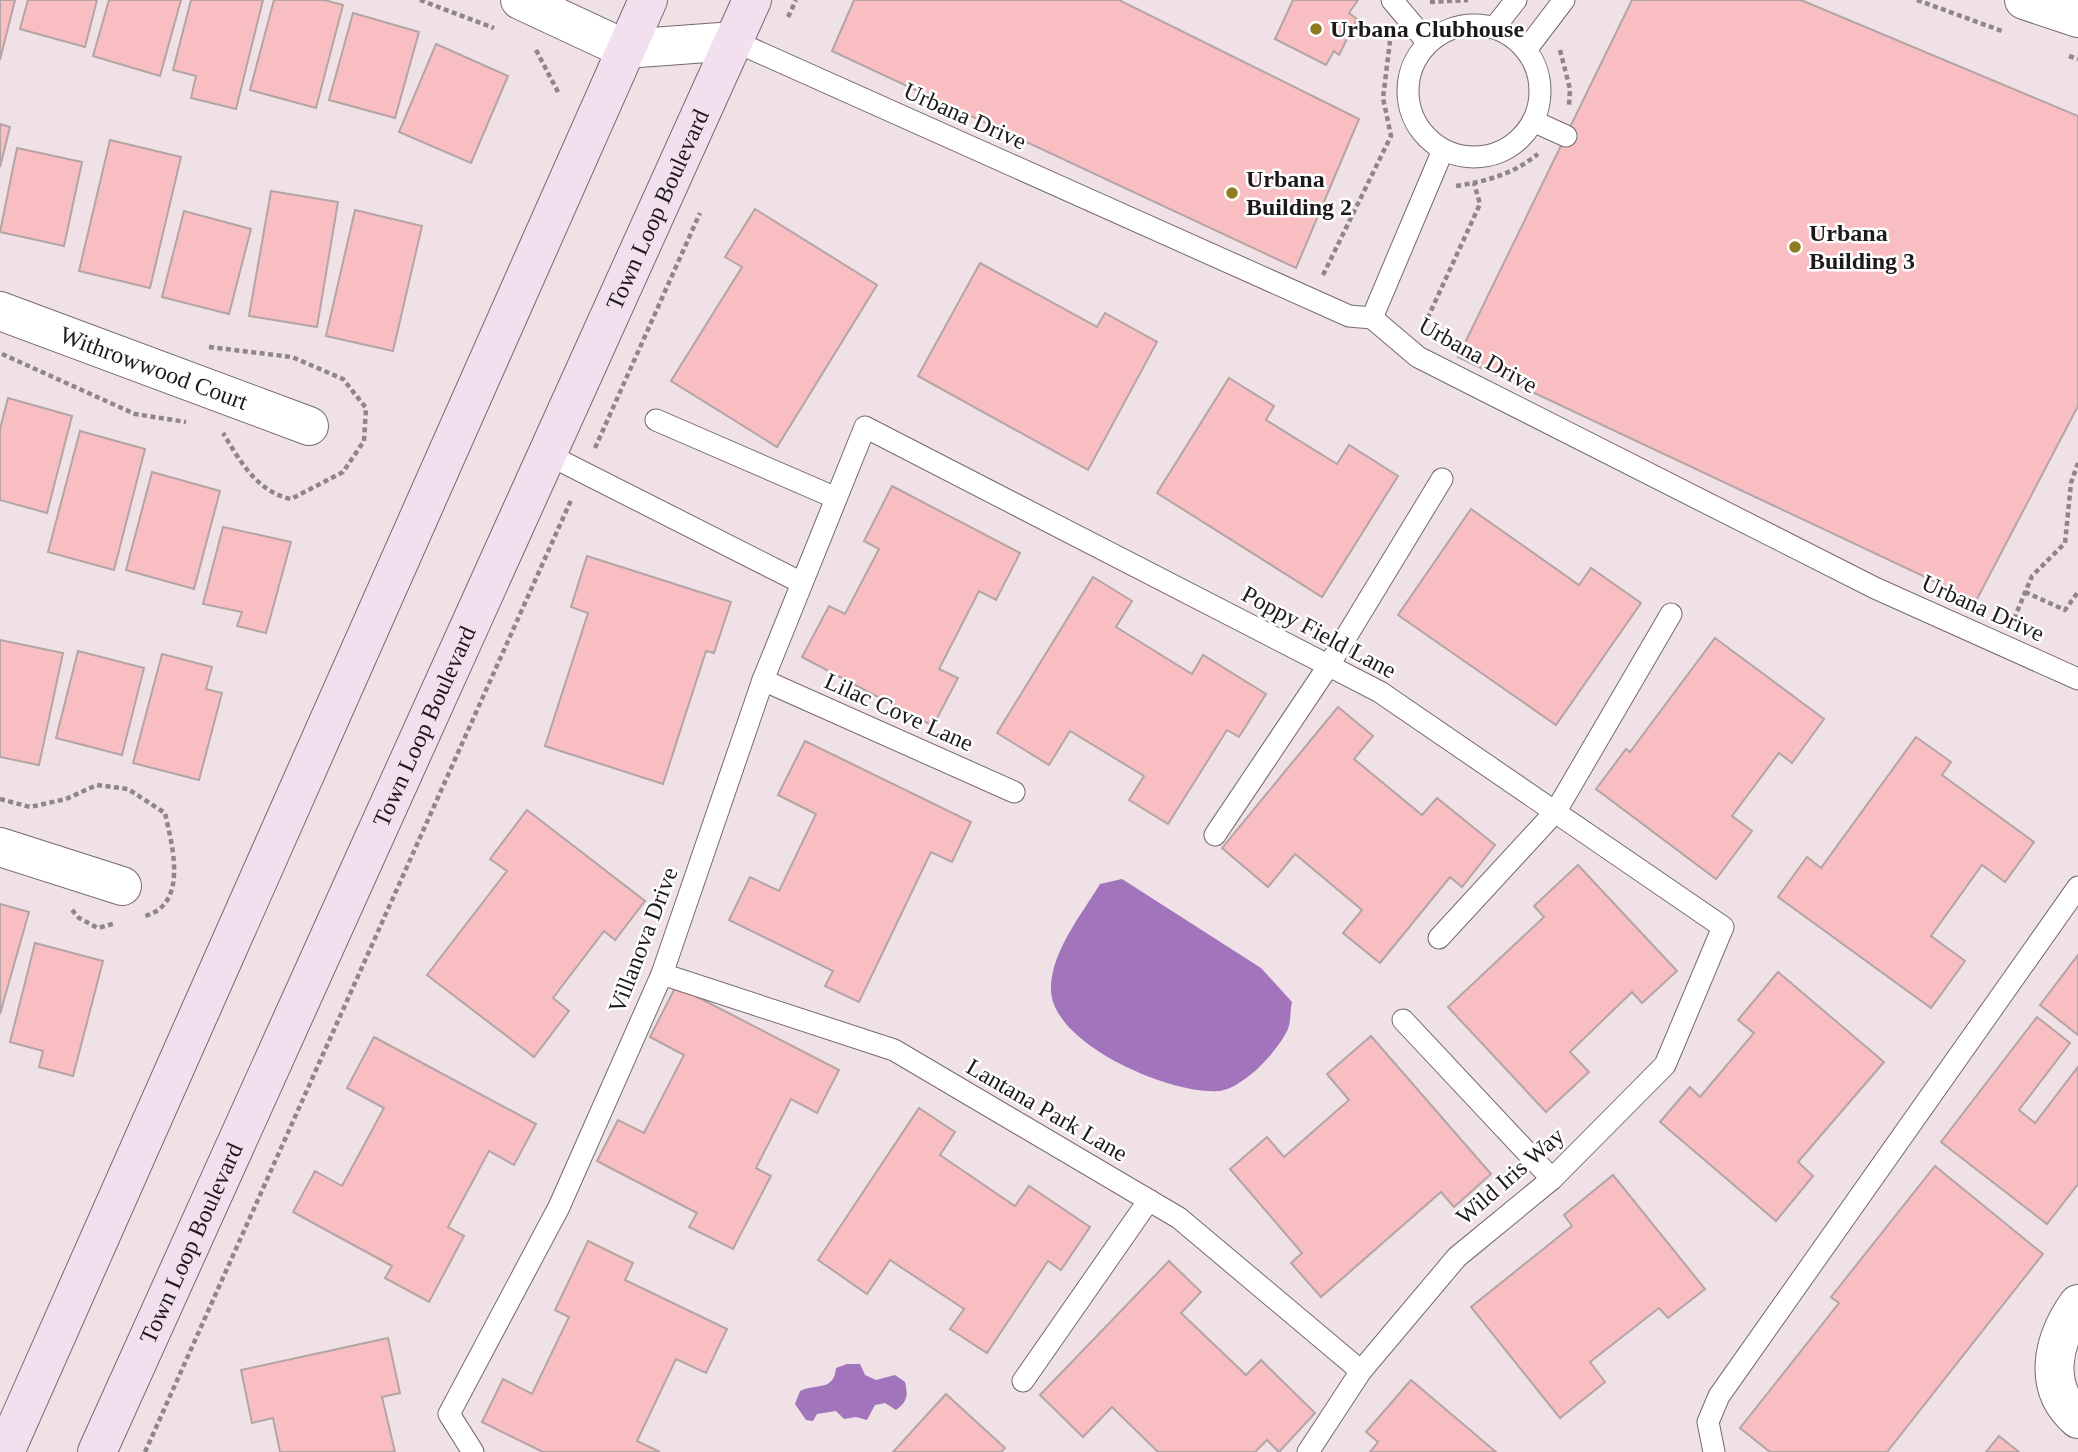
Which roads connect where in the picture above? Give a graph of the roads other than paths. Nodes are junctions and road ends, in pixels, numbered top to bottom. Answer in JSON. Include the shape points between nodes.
{"nodes":[{"id":1,"x":648,"y":0,"type":"edge"},
{"id":2,"x":752,"y":0,"type":"edge"},
{"id":3,"x":1392,"y":0,"type":"edge"},
{"id":4,"x":1516,"y":0,"type":"edge"},
{"id":5,"x":1564,"y":0,"type":"edge"},
{"id":6,"x":510,"y":15,"type":"edge"},
{"id":7,"x":2019,"y":18,"type":"edge"},
{"id":8,"x":2078,"y":18,"type":"edge"},
{"id":9,"x":1494,"y":28,"type":"junction"},
{"id":10,"x":734,"y":41,"type":"junction"},
{"id":11,"x":1428,"y":43,"type":"junction"},
{"id":12,"x":625,"y":50,"type":"junction"},
{"id":13,"x":1525,"y":50,"type":"junction"},
{"id":14,"x":1533,"y":121,"type":"junction"},
{"id":15,"x":1566,"y":136,"type":"dead end"},
{"id":16,"x":1443,"y":150,"type":"junction"},
{"id":17,"x":0,"y":311,"type":"edge"},
{"id":18,"x":1372,"y":318,"type":"junction"},
{"id":19,"x":656,"y":420,"type":"dead end"},
{"id":20,"x":309,"y":426,"type":"dead end"},
{"id":21,"x":864,"y":427,"type":"joint"},
{"id":22,"x":547,"y":454,"type":"junction"},
{"id":23,"x":1442,"y":479,"type":"dead end"},
{"id":24,"x":836,"y":498,"type":"junction"},
{"id":25,"x":802,"y":583,"type":"junction"},
{"id":26,"x":1671,"y":614,"type":"dead end"},
{"id":27,"x":1329,"y":665,"type":"junction"},
{"id":28,"x":2078,"y":679,"type":"edge"},
{"id":29,"x":763,"y":680,"type":"junction"},
{"id":30,"x":1014,"y":792,"type":"dead end"},
{"id":31,"x":1556,"y":811,"type":"junction"},
{"id":32,"x":1214,"y":835,"type":"dead end"},
{"id":33,"x":0,"y":847,"type":"edge"},
{"id":34,"x":122,"y":886,"type":"dead end"},
{"id":35,"x":2078,"y":887,"type":"edge"},
{"id":36,"x":2071,"y":910,"type":"edge"},
{"id":37,"x":1723,"y":926,"type":"joint"},
{"id":38,"x":1439,"y":937,"type":"dead end"},
{"id":39,"x":662,"y":974,"type":"junction"},
{"id":40,"x":1403,"y":1020,"type":"dead end"},
{"id":41,"x":1552,"y":1178,"type":"junction"},
{"id":42,"x":1149,"y":1200,"type":"junction"},
{"id":43,"x":2078,"y":1304,"type":"edge"},
{"id":44,"x":1361,"y":1371,"type":"junction"},
{"id":45,"x":1023,"y":1381,"type":"dead end"},
{"id":46,"x":2078,"y":1419,"type":"edge"},
{"id":47,"x":5,"y":1452,"type":"edge"},
{"id":48,"x":97,"y":1452,"type":"edge"},
{"id":49,"x":473,"y":1452,"type":"edge"},
{"id":50,"x":1308,"y":1452,"type":"edge"},
{"id":51,"x":1714,"y":1452,"type":"edge"}],
"edges":[{"from":1,"to":12,"type":"street"},
{"from":2,"to":10,"type":"street","name":"Town Loop Boulevard"},
{"from":3,"to":11,"type":"lane"},
{"from":4,"to":9,"type":"lane"},
{"from":5,"to":13,"type":"lane"},
{"from":6,"to":12,"type":"street"},
{"from":7,"to":8,"type":"street"},
{"from":9,"to":11,"type":"lane","via":[[1474,25],[1447,30]]},
{"from":9,"to":13,"type":"lane"},
{"from":10,"to":12,"type":"street"},
{"from":10,"to":18,"type":"lane","name":"Urbana Drive","via":[[1349,316]]},
{"from":10,"to":22,"type":"street","name":"Town Loop Boulevard"},
{"from":11,"to":16,"type":"lane","via":[[1413,64],[1408,91],[1418,126]]},
{"from":12,"to":47,"type":"street"},
{"from":13,"to":14,"type":"lane","via":[[1541,93]]},
{"from":14,"to":15,"type":"lane"},
{"from":14,"to":16,"type":"lane","via":[[1518,141],[1496,154],[1468,158]]},
{"from":16,"to":18,"type":"lane"},
{"from":17,"to":20,"type":"street","name":"Withrowwood Court"},
{"from":18,"to":28,"type":"lane","name":"Urbana Drive","via":[[1418,357],[1875,588]]},
{"from":19,"to":24,"type":"lane"},
{"from":21,"to":24,"type":"lane","name":"Villanova Drive"},
{"from":21,"to":27,"type":"lane","name":"Poppy Field Lane"},
{"from":22,"to":25,"type":"lane"},
{"from":22,"to":48,"type":"street","name":"Town Loop Boulevard"},
{"from":23,"to":27,"type":"lane"},
{"from":24,"to":25,"type":"lane","name":"Villanova Drive"},
{"from":25,"to":29,"type":"lane","name":"Villanova Drive"},
{"from":26,"to":31,"type":"lane"},
{"from":27,"to":31,"type":"lane","name":"Poppy Field Lane","via":[[1380,692]]},
{"from":27,"to":32,"type":"lane"},
{"from":29,"to":30,"type":"lane","name":"Lilac Cove Lane"},
{"from":29,"to":39,"type":"lane","name":"Villanova Drive"},
{"from":31,"to":37,"type":"lane","name":"Poppy Field Lane"},
{"from":31,"to":38,"type":"lane"},
{"from":33,"to":34,"type":"street"},
{"from":35,"to":36,"type":"lane"},
{"from":36,"to":51,"type":"lane","via":[[1719,1396],[1708,1422]]},
{"from":37,"to":41,"type":"lane","name":"Wild Iris Way","via":[[1665,1065]]},
{"from":39,"to":42,"type":"lane","name":"Lantana Park Lane","via":[[894,1050]]},
{"from":39,"to":49,"type":"lane","name":"Villanova Drive","via":[[559,1207],[449,1414]]},
{"from":40,"to":41,"type":"lane"},
{"from":41,"to":44,"type":"lane","name":"Wild Iris Way","via":[[1457,1257]]},
{"from":42,"to":44,"type":"lane","name":"Lantana Park Lane","via":[[1179,1218]]},
{"from":42,"to":45,"type":"lane"},
{"from":43,"to":46,"type":"street","via":[[2065,1323],[2053,1362],[2057,1391]]},
{"from":44,"to":50,"type":"lane","name":"Wild Iris Way"}]}
